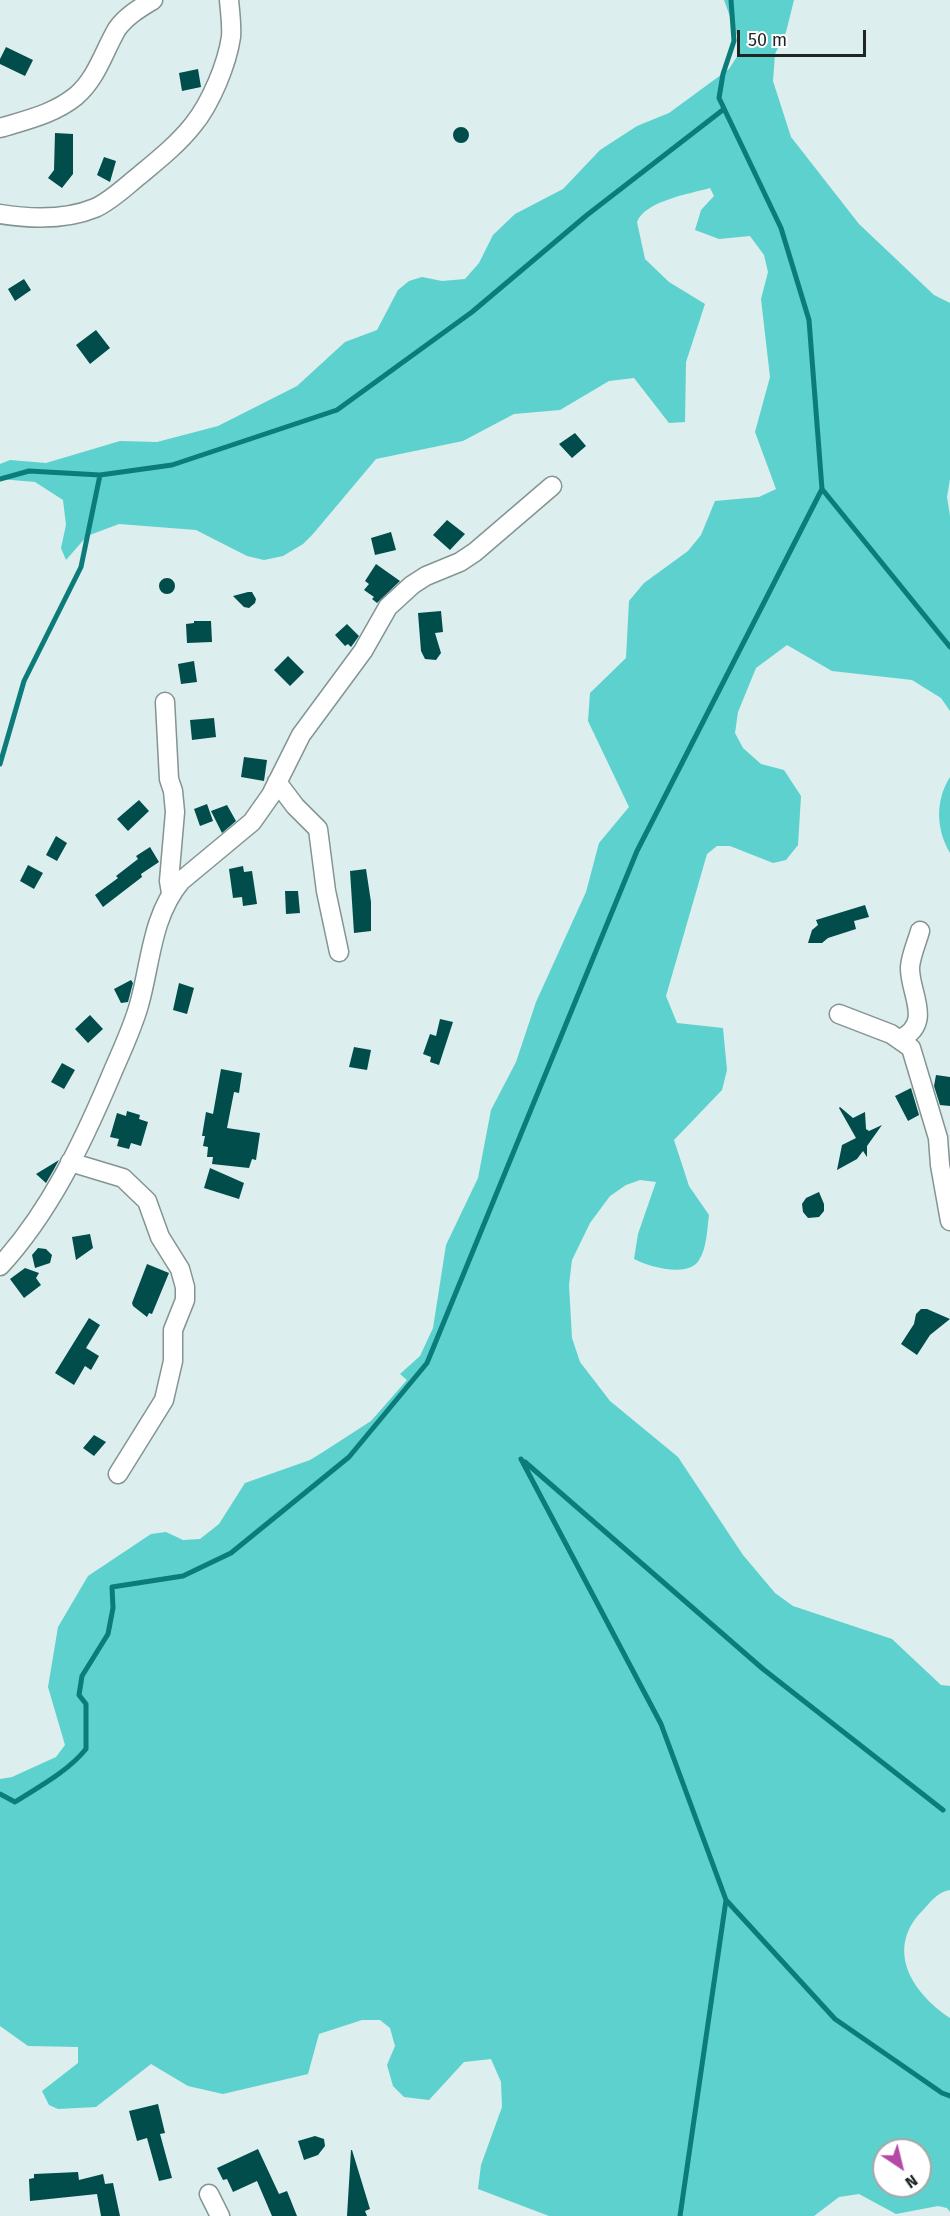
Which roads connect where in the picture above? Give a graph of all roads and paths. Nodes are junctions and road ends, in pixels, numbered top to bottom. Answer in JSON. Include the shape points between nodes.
{"nodes":[{"id":1,"x":153,"y":0,"type":"edge"},
{"id":2,"x":229,"y":0,"type":"edge"},
{"id":3,"x":0,"y":128,"type":"edge"},
{"id":4,"x":0,"y":214,"type":"edge"},
{"id":5,"x":552,"y":486,"type":"dead end"},
{"id":6,"x":165,"y":702,"type":"dead end"},
{"id":7,"x":277,"y":782,"type":"junction"},
{"id":8,"x":171,"y":893,"type":"junction"},
{"id":9,"x":920,"y":931,"type":"dead end"},
{"id":10,"x":339,"y":952,"type":"dead end"},
{"id":11,"x":839,"y":1014,"type":"dead end"},
{"id":12,"x":900,"y":1039,"type":"junction"},
{"id":13,"x":70,"y":1162,"type":"junction"},
{"id":14,"x":950,"y":1221,"type":"edge"},
{"id":15,"x":0,"y":1266,"type":"edge"},
{"id":16,"x":118,"y":1474,"type":"dead end"},
{"id":17,"x":209,"y":2194,"type":"dead end"},
{"id":18,"x":219,"y":2216,"type":"edge"}],
"edges":[{"from":1,"to":3,"type":"street","via":[[118,28],[98,69],[78,94],[37,117]]},
{"from":2,"to":4,"type":"street","via":[[231,36],[207,104],[193,126],[161,158],[96,207],[44,217]]},
{"from":5,"to":7,"type":"street","via":[[475,552],[419,581],[388,607],[363,651],[301,735]]},
{"from":6,"to":8,"type":"street","via":[[169,779],[174,799]]},
{"from":7,"to":8,"type":"street","via":[[252,822]]},
{"from":7,"to":10,"type":"street","via":[[318,829]]},
{"from":8,"to":13,"type":"street","via":[[154,933],[139,1006],[86,1134]]},
{"from":9,"to":12,"type":"street","via":[[910,965],[919,1004],[918,1018],[908,1036]]},
{"from":11,"to":12,"type":"street"},
{"from":12,"to":14,"type":"street","via":[[911,1048],[938,1138]]},
{"from":13,"to":15,"type":"street","via":[[45,1205]]},
{"from":13,"to":16,"type":"street","via":[[123,1178],[147,1201],[160,1238],[180,1269],[184,1287],[185,1300],[173,1330],[164,1400]]},
{"from":17,"to":18,"type":"street"}]}
